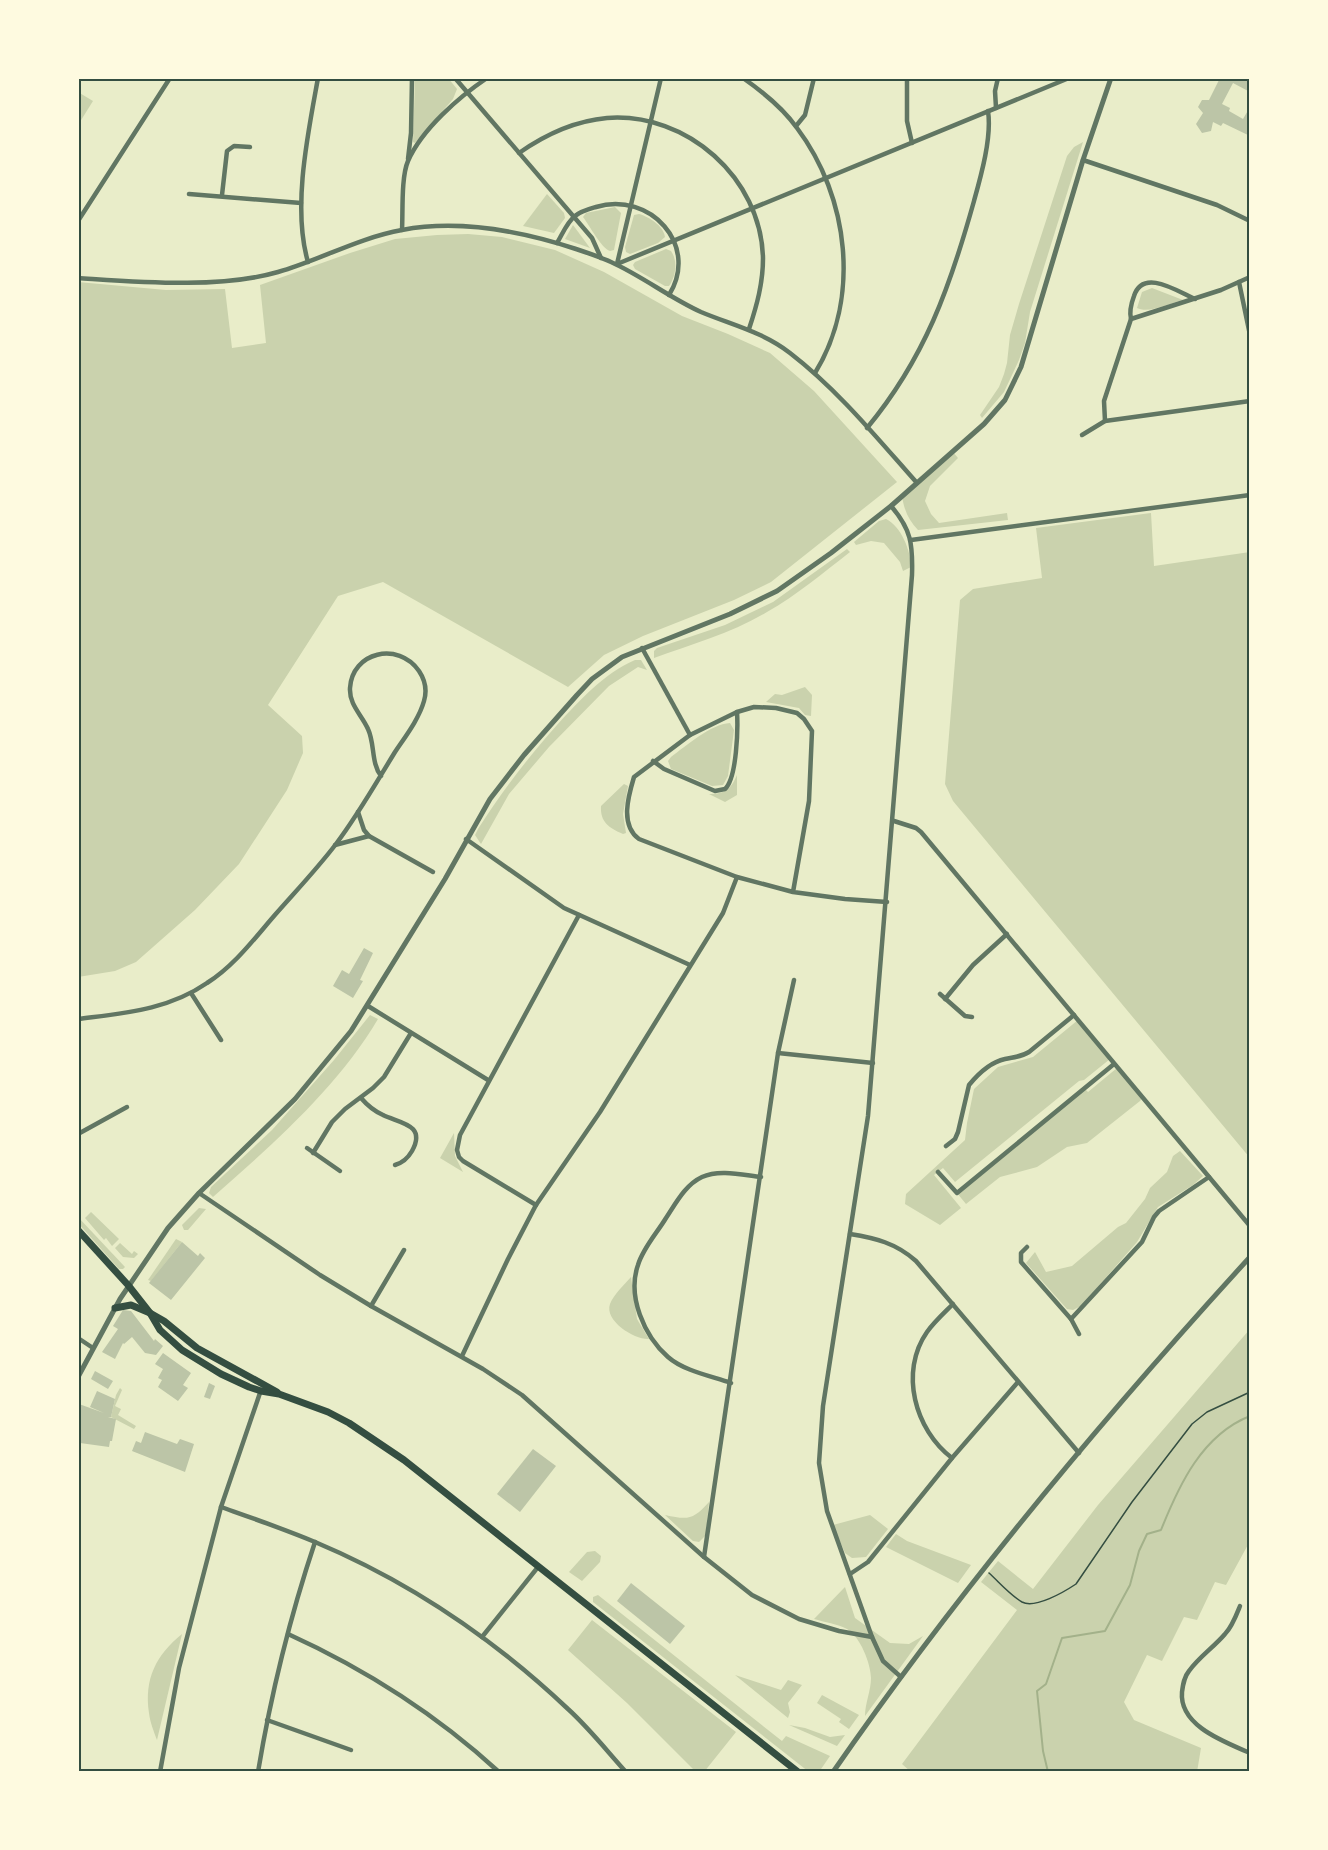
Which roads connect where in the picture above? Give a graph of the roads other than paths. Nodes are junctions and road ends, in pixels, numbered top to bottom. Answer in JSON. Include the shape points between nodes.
{"nodes":[{"id":1,"x":170,"y":78,"type":"edge"},
{"id":2,"x":318,"y":78,"type":"edge"},
{"id":3,"x":412,"y":78,"type":"edge"},
{"id":4,"x":455,"y":78,"type":"edge"},
{"id":5,"x":487,"y":78,"type":"edge"},
{"id":6,"x":662,"y":78,"type":"edge"},
{"id":7,"x":743,"y":78,"type":"edge"},
{"id":8,"x":814,"y":78,"type":"edge"},
{"id":9,"x":907,"y":78,"type":"edge"},
{"id":10,"x":998,"y":78,"type":"edge"},
{"id":11,"x":1069,"y":78,"type":"edge"},
{"id":12,"x":1111,"y":78,"type":"edge"},
{"id":13,"x":467,"y":92,"type":"junction"},
{"id":14,"x":996,"y":108,"type":"junction"},
{"id":15,"x":988,"y":111,"type":"junction"},
{"id":16,"x":650,"y":123,"type":"junction"},
{"id":17,"x":796,"y":126,"type":"junction"},
{"id":18,"x":912,"y":143,"type":"junction"},
{"id":19,"x":250,"y":147,"type":"dead end"},
{"id":20,"x":519,"y":153,"type":"junction"},
{"id":21,"x":1083,"y":160,"type":"junction"},
{"id":22,"x":407,"y":162,"type":"junction"},
{"id":23,"x":827,"y":178,"type":"junction"},
{"id":24,"x":189,"y":194,"type":"dead end"},
{"id":25,"x":222,"y":195,"type":"junction"},
{"id":26,"x":301,"y":203,"type":"junction"},
{"id":27,"x":630,"y":205,"type":"junction"},
{"id":28,"x":752,"y":207,"type":"junction"},
{"id":29,"x":574,"y":216,"type":"junction"},
{"id":30,"x":78,"y":221,"type":"edge"},
{"id":31,"x":1250,"y":221,"type":"edge"},
{"id":32,"x":402,"y":230,"type":"junction"},
{"id":33,"x":673,"y":241,"type":"junction"},
{"id":34,"x":557,"y":243,"type":"junction"},
{"id":35,"x":601,"y":258,"type":"junction"},
{"id":36,"x":308,"y":262,"type":"junction"},
{"id":37,"x":617,"y":264,"type":"junction"},
{"id":38,"x":1250,"y":277,"type":"edge"},
{"id":39,"x":78,"y":278,"type":"edge"},
{"id":40,"x":1239,"y":282,"type":"junction"},
{"id":41,"x":669,"y":295,"type":"junction"},
{"id":42,"x":1195,"y":299,"type":"junction"},
{"id":43,"x":1131,"y":319,"type":"junction"},
{"id":44,"x":749,"y":329,"type":"junction"},
{"id":45,"x":1250,"y":335,"type":"edge"},
{"id":46,"x":814,"y":373,"type":"junction"},
{"id":47,"x":1250,"y":400,"type":"edge"},
{"id":48,"x":1104,"y":421,"type":"junction"},
{"id":49,"x":867,"y":428,"type":"junction"},
{"id":50,"x":1082,"y":435,"type":"dead end"},
{"id":51,"x":917,"y":483,"type":"junction"},
{"id":52,"x":1250,"y":495,"type":"edge"},
{"id":53,"x":891,"y":506,"type":"junction"},
{"id":54,"x":910,"y":540,"type":"junction"},
{"id":55,"x":642,"y":648,"type":"junction"},
{"id":56,"x":737,"y":712,"type":"junction"},
{"id":57,"x":690,"y":735,"type":"junction"},
{"id":58,"x":653,"y":761,"type":"junction"},
{"id":59,"x":381,"y":776,"type":"junction"},
{"id":60,"x":358,"y":812,"type":"junction"},
{"id":61,"x":894,"y":821,"type":"junction"},
{"id":62,"x":369,"y":837,"type":"junction"},
{"id":63,"x":466,"y":839,"type":"junction"},
{"id":64,"x":335,"y":845,"type":"junction"},
{"id":65,"x":433,"y":872,"type":"dead end"},
{"id":66,"x":737,"y":877,"type":"junction"},
{"id":67,"x":793,"y":892,"type":"junction"},
{"id":68,"x":887,"y":902,"type":"junction"},
{"id":69,"x":579,"y":915,"type":"junction"},
{"id":70,"x":1007,"y":934,"type":"junction"},
{"id":71,"x":690,"y":965,"type":"junction"},
{"id":72,"x":794,"y":980,"type":"dead end"},
{"id":73,"x":191,"y":993,"type":"junction"},
{"id":74,"x":939,"y":994,"type":"dead end"},
{"id":75,"x":945,"y":999,"type":"junction"},
{"id":76,"x":368,"y":1006,"type":"junction"},
{"id":77,"x":1074,"y":1015,"type":"junction"},
{"id":78,"x":972,"y":1017,"type":"dead end"},
{"id":79,"x":78,"y":1019,"type":"edge"},
{"id":80,"x":411,"y":1033,"type":"junction"},
{"id":81,"x":221,"y":1040,"type":"dead end"},
{"id":82,"x":778,"y":1053,"type":"junction"},
{"id":83,"x":873,"y":1063,"type":"junction"},
{"id":84,"x":1114,"y":1064,"type":"junction"},
{"id":85,"x":488,"y":1080,"type":"junction"},
{"id":86,"x":361,"y":1098,"type":"junction"},
{"id":87,"x":127,"y":1107,"type":"dead end"},
{"id":88,"x":78,"y":1134,"type":"edge"},
{"id":89,"x":946,"y":1146,"type":"dead end"},
{"id":90,"x":307,"y":1148,"type":"dead end"},
{"id":91,"x":313,"y":1153,"type":"junction"},
{"id":92,"x":395,"y":1165,"type":"dead end"},
{"id":93,"x":340,"y":1171,"type":"dead end"},
{"id":94,"x":938,"y":1172,"type":"dead end"},
{"id":95,"x":761,"y":1177,"type":"junction"},
{"id":96,"x":1209,"y":1177,"type":"junction"},
{"id":97,"x":198,"y":1193,"type":"junction"},
{"id":98,"x":536,"y":1205,"type":"junction"},
{"id":99,"x":1250,"y":1226,"type":"edge"},
{"id":100,"x":78,"y":1230,"type":"edge"},
{"id":101,"x":850,"y":1234,"type":"junction"},
{"id":102,"x":1027,"y":1247,"type":"dead end"},
{"id":103,"x":404,"y":1250,"type":"dead end"},
{"id":104,"x":1250,"y":1257,"type":"edge"},
{"id":105,"x":129,"y":1285,"type":"junction"},
{"id":106,"x":952,"y":1304,"type":"junction"},
{"id":107,"x":371,"y":1306,"type":"junction"},
{"id":108,"x":115,"y":1308,"type":"junction"},
{"id":109,"x":150,"y":1313,"type":"junction"},
{"id":110,"x":1071,"y":1319,"type":"junction"},
{"id":111,"x":1080,"y":1334,"type":"dead end"},
{"id":112,"x":78,"y":1338,"type":"edge"},
{"id":113,"x":93,"y":1348,"type":"junction"},
{"id":114,"x":462,"y":1356,"type":"junction"},
{"id":115,"x":78,"y":1377,"type":"edge"},
{"id":116,"x":1018,"y":1382,"type":"junction"},
{"id":117,"x":731,"y":1383,"type":"junction"},
{"id":118,"x":262,"y":1388,"type":"junction"},
{"id":119,"x":1079,"y":1453,"type":"junction"},
{"id":120,"x":952,"y":1458,"type":"junction"},
{"id":121,"x":221,"y":1507,"type":"junction"},
{"id":122,"x":315,"y":1542,"type":"junction"},
{"id":123,"x":704,"y":1557,"type":"junction"},
{"id":124,"x":538,"y":1567,"type":"junction"},
{"id":125,"x":850,"y":1574,"type":"junction"},
{"id":126,"x":1240,"y":1606,"type":"dead end"},
{"id":127,"x":288,"y":1634,"type":"junction"},
{"id":128,"x":482,"y":1637,"type":"junction"},
{"id":129,"x":872,"y":1637,"type":"junction"},
{"id":130,"x":901,"y":1677,"type":"junction"},
{"id":131,"x":267,"y":1720,"type":"junction"},
{"id":132,"x":351,"y":1750,"type":"dead end"},
{"id":133,"x":1250,"y":1753,"type":"edge"},
{"id":134,"x":160,"y":1772,"type":"edge"},
{"id":135,"x":258,"y":1772,"type":"edge"},
{"id":136,"x":499,"y":1772,"type":"edge"},
{"id":137,"x":626,"y":1772,"type":"edge"},
{"id":138,"x":798,"y":1772,"type":"edge"},
{"id":139,"x":833,"y":1772,"type":"edge"}],
"edges":[{"from":1,"to":30,"type":"street"},
{"from":2,"to":26,"type":"street"},
{"from":3,"to":22,"type":"street"},
{"from":4,"to":13,"type":"street"},
{"from":5,"to":13,"type":"street"},
{"from":6,"to":16,"type":"street"},
{"from":7,"to":17,"type":"street"},
{"from":8,"to":17,"type":"street","via":[[805,115]]},
{"from":9,"to":18,"type":"street","via":[[907,121]]},
{"from":10,"to":14,"type":"street"},
{"from":11,"to":14,"type":"street"},
{"from":12,"to":21,"type":"street"},
{"from":13,"to":20,"type":"street"},
{"from":13,"to":22,"type":"street","via":[[426,133]]},
{"from":14,"to":15,"type":"street"},
{"from":15,"to":18,"type":"street"},
{"from":15,"to":49,"type":"street","via":[[979,182],[934,323],[904,378]]},
{"from":16,"to":20,"type":"street","via":[[608,118],[584,122],[560,128]]},
{"from":16,"to":27,"type":"street"},
{"from":16,"to":28,"type":"street","via":[[689,138],[711,152],[738,182]]},
{"from":17,"to":23,"type":"street"},
{"from":18,"to":23,"type":"street"},
{"from":19,"to":25,"type":"street","via":[[234,146],[226,151]]},
{"from":20,"to":29,"type":"street"},
{"from":21,"to":31,"type":"street","via":[[1217,205]]},
{"from":21,"to":51,"type":"street","via":[[1014,385],[994,413]]},
{"from":22,"to":32,"type":"street"},
{"from":23,"to":28,"type":"street"},
{"from":23,"to":46,"type":"street","via":[[840,225],[843,283],[835,330]]},
{"from":24,"to":25,"type":"street"},
{"from":25,"to":26,"type":"street"},
{"from":26,"to":36,"type":"street","via":[[301,229]]},
{"from":27,"to":29,"type":"street","via":[[614,203]]},
{"from":27,"to":33,"type":"street","via":[[655,216]]},
{"from":27,"to":37,"type":"street"},
{"from":28,"to":33,"type":"street"},
{"from":28,"to":44,"type":"street","via":[[763,257],[760,292]]},
{"from":29,"to":34,"type":"street"},
{"from":29,"to":35,"type":"street","via":[[592,238]]},
{"from":32,"to":34,"type":"street","via":[[486,228]]},
{"from":32,"to":36,"type":"street"},
{"from":33,"to":37,"type":"street"},
{"from":33,"to":41,"type":"street","via":[[678,252],[677,282]]},
{"from":34,"to":35,"type":"street"},
{"from":35,"to":37,"type":"street"},
{"from":36,"to":39,"type":"street","via":[[226,282]]},
{"from":37,"to":41,"type":"street"},
{"from":38,"to":40,"type":"street"},
{"from":40,"to":42,"type":"street"},
{"from":40,"to":45,"type":"street"},
{"from":41,"to":44,"type":"street"},
{"from":42,"to":43,"type":"street"},
{"from":42,"to":43,"type":"street","via":[[1169,287],[1142,283],[1130,309]]},
{"from":43,"to":48,"type":"street","via":[[1104,401]]},
{"from":44,"to":46,"type":"street","via":[[771,339]]},
{"from":46,"to":49,"type":"street"},
{"from":47,"to":48,"type":"street"},
{"from":48,"to":50,"type":"street"},
{"from":49,"to":51,"type":"street"},
{"from":51,"to":53,"type":"street"},
{"from":52,"to":54,"type":"street"},
{"from":53,"to":54,"type":"street","via":[[908,529]]},
{"from":53,"to":55,"type":"street","via":[[777,591]]},
{"from":54,"to":61,"type":"street","via":[[912,574]]},
{"from":55,"to":57,"type":"street"},
{"from":55,"to":63,"type":"street","via":[[606,668],[576,695],[507,776]]},
{"from":56,"to":57,"type":"street"},
{"from":56,"to":58,"type":"street","via":[[732,780],[725,789],[715,791]]},
{"from":56,"to":67,"type":"street","via":[[754,707],[788,710],[804,719],[812,731],[809,801]]},
{"from":57,"to":58,"type":"street"},
{"from":58,"to":66,"type":"street","via":[[634,777],[631,788],[627,813],[634,835]]},
{"from":59,"to":59,"type":"street","via":[[426,694],[423,678],[414,665],[407,658],[390,653],[372,657],[357,668],[349,691],[369,730],[375,766]]},
{"from":59,"to":60,"type":"street"},
{"from":60,"to":62,"type":"street"},
{"from":60,"to":64,"type":"street"},
{"from":61,"to":68,"type":"street"},
{"from":61,"to":70,"type":"street","via":[[921,832]]},
{"from":62,"to":64,"type":"street"},
{"from":62,"to":65,"type":"street"},
{"from":63,"to":69,"type":"street"},
{"from":63,"to":76,"type":"street"},
{"from":64,"to":73,"type":"street","via":[[240,955]]},
{"from":66,"to":67,"type":"street"},
{"from":66,"to":71,"type":"street","via":[[723,913]]},
{"from":67,"to":68,"type":"street"},
{"from":68,"to":83,"type":"street"},
{"from":69,"to":71,"type":"street"},
{"from":69,"to":85,"type":"street"},
{"from":70,"to":75,"type":"street","via":[[973,965]]},
{"from":70,"to":77,"type":"street"},
{"from":71,"to":98,"type":"street","via":[[600,1112]]},
{"from":72,"to":82,"type":"street"},
{"from":73,"to":79,"type":"street","via":[[156,1008]]},
{"from":73,"to":81,"type":"street"},
{"from":74,"to":75,"type":"street"},
{"from":75,"to":78,"type":"street","via":[[965,1016]]},
{"from":76,"to":80,"type":"street"},
{"from":76,"to":97,"type":"street","via":[[335,1053],[295,1099]]},
{"from":77,"to":84,"type":"street"},
{"from":77,"to":89,"type":"street","via":[[1029,1052],[993,1063],[969,1085],[958,1132]]},
{"from":80,"to":85,"type":"street"},
{"from":80,"to":86,"type":"street","via":[[384,1077]]},
{"from":82,"to":83,"type":"street"},
{"from":82,"to":95,"type":"street"},
{"from":83,"to":101,"type":"street"},
{"from":84,"to":94,"type":"street","via":[[957,1193]]},
{"from":84,"to":96,"type":"street"},
{"from":85,"to":98,"type":"street","via":[[459,1135],[459,1157]]},
{"from":86,"to":91,"type":"street","via":[[332,1122]]},
{"from":86,"to":92,"type":"street","via":[[374,1110],[410,1125],[415,1132],[411,1153]]},
{"from":87,"to":88,"type":"street"},
{"from":90,"to":91,"type":"street"},
{"from":91,"to":93,"type":"street"},
{"from":95,"to":117,"type":"street"},
{"from":95,"to":117,"type":"street","via":[[716,1173],[690,1185],[637,1266],[640,1317],[658,1346],[677,1363]]},
{"from":96,"to":99,"type":"street"},
{"from":96,"to":110,"type":"street","via":[[1159,1211],[1142,1242]]},
{"from":97,"to":105,"type":"street"},
{"from":97,"to":107,"type":"street"},
{"from":98,"to":114,"type":"street"},
{"from":100,"to":105,"type":"main road"},
{"from":101,"to":106,"type":"street","via":[[887,1242],[908,1254]]},
{"from":101,"to":125,"type":"street","via":[[823,1406],[819,1463],[827,1511]]},
{"from":102,"to":110,"type":"street","via":[[1021,1253],[1021,1262]]},
{"from":103,"to":107,"type":"street"},
{"from":104,"to":119,"type":"street"},
{"from":105,"to":108,"type":"street"},
{"from":105,"to":109,"type":"main road"},
{"from":106,"to":116,"type":"street"},
{"from":106,"to":120,"type":"street","via":[[921,1344],[913,1381],[921,1419],[937,1444]]},
{"from":107,"to":114,"type":"street"},
{"from":108,"to":109,"type":"main road","via":[[130,1305]]},
{"from":108,"to":113,"type":"street"},
{"from":109,"to":118,"type":"main road","via":[[159,1330],[182,1350],[221,1374]]},
{"from":110,"to":111,"type":"street"},
{"from":112,"to":113,"type":"street"},
{"from":113,"to":115,"type":"street"},
{"from":114,"to":123,"type":"street","via":[[522,1395]]},
{"from":116,"to":119,"type":"street"},
{"from":116,"to":120,"type":"street"},
{"from":117,"to":123,"type":"street"},
{"from":118,"to":121,"type":"street"},
{"from":118,"to":124,"type":"main road","via":[[328,1412],[375,1440]]},
{"from":119,"to":130,"type":"street"},
{"from":120,"to":125,"type":"street","via":[[867,1562]]},
{"from":121,"to":122,"type":"street"},
{"from":121,"to":134,"type":"street","via":[[179,1668]]},
{"from":122,"to":127,"type":"street"},
{"from":122,"to":128,"type":"street","via":[[412,1591]]},
{"from":123,"to":129,"type":"street","via":[[735,1584],[783,1612],[827,1628]]},
{"from":124,"to":128,"type":"street"},
{"from":124,"to":138,"type":"main road"},
{"from":125,"to":129,"type":"street"},
{"from":126,"to":133,"type":"street","via":[[1225,1635],[1190,1669],[1182,1698],[1195,1724]]},
{"from":127,"to":131,"type":"street"},
{"from":127,"to":136,"type":"street","via":[[388,1687]]},
{"from":128,"to":137,"type":"street","via":[[569,1710]]},
{"from":129,"to":130,"type":"street","via":[[883,1661]]},
{"from":130,"to":139,"type":"street"},
{"from":131,"to":132,"type":"street"},
{"from":131,"to":135,"type":"street"}]}
